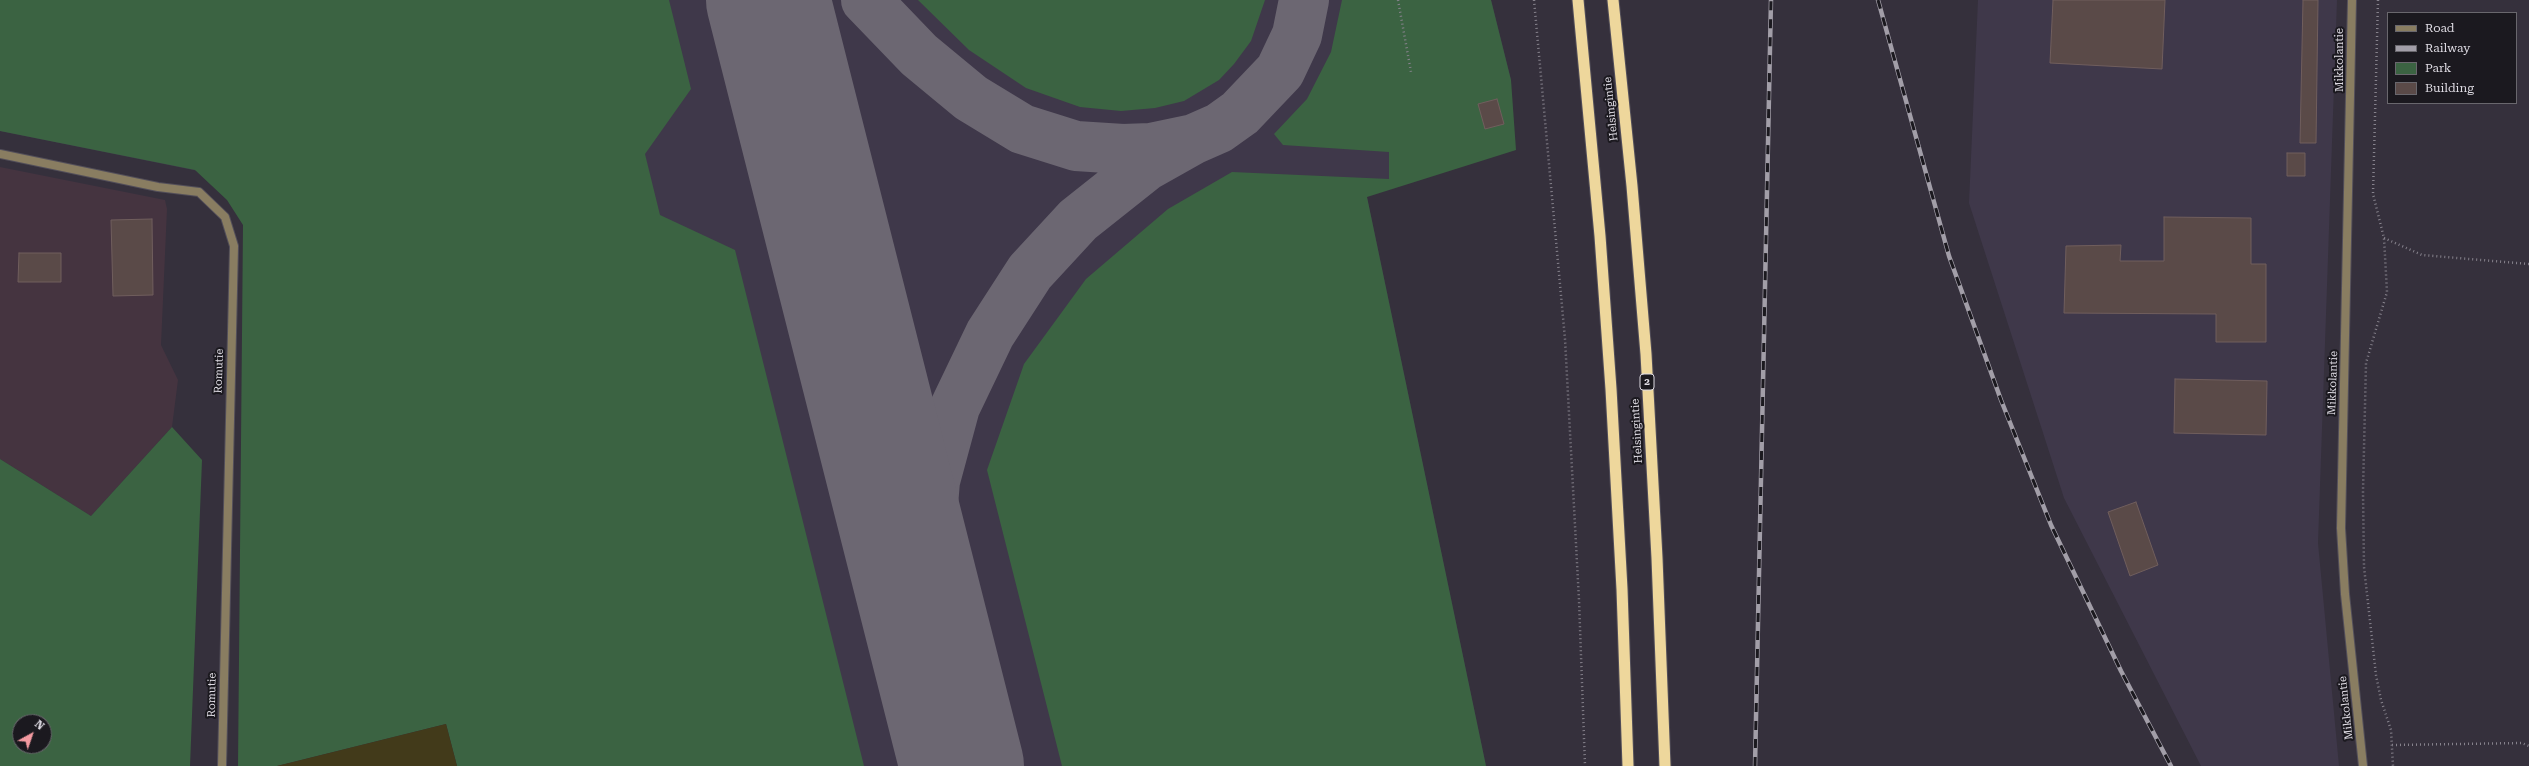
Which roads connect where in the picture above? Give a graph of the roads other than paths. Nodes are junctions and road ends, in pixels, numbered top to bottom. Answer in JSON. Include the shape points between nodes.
{"nodes":[{"id":1,"x":1578,"y":0,"type":"edge"},
{"id":2,"x":1613,"y":0,"type":"edge"},
{"id":3,"x":2352,"y":0,"type":"edge"},
{"id":4,"x":0,"y":154,"type":"edge"},
{"id":5,"x":222,"y":766,"type":"edge"},
{"id":6,"x":1628,"y":766,"type":"edge"},
{"id":7,"x":1664,"y":766,"type":"edge"},
{"id":8,"x":2363,"y":766,"type":"edge"}],
"edges":[{"from":1,"to":6,"type":"highway","name":"Helsingintie","via":[[1611,389]]},
{"from":2,"to":7,"type":"highway","name":"Helsingintie","number":"2","via":[[1646,354],[1657,558]]},
{"from":3,"to":8,"type":"street","name":"Mikkolantie","via":[[2341,528],[2345,594]]},
{"from":4,"to":5,"type":"street","name":"Romutie","via":[[158,187],[199,192],[225,217],[234,246]]}]}
